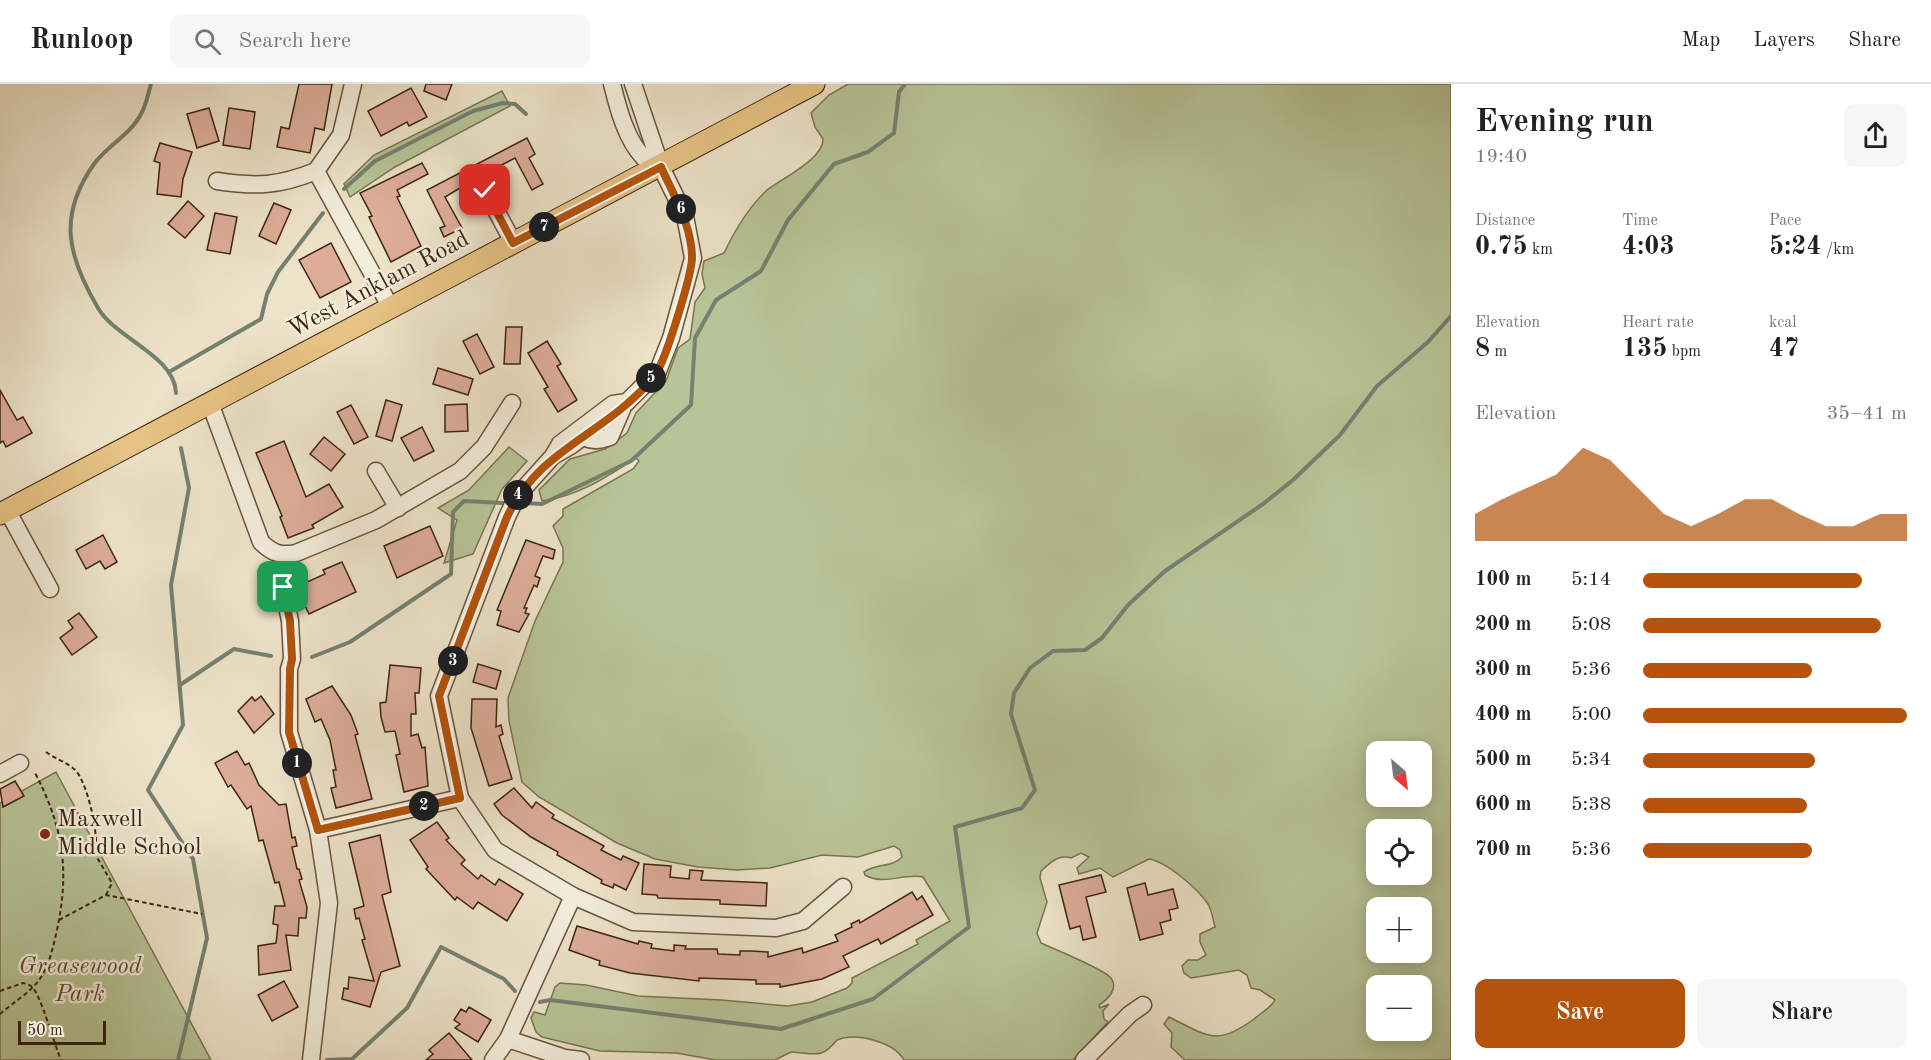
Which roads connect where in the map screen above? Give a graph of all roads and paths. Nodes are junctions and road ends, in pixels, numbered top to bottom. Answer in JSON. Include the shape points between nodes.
{"nodes":[{"id":1,"x":353,"y":84,"type":"edge"},
{"id":2,"x":612,"y":84,"type":"edge"},
{"id":3,"x":633,"y":84,"type":"edge"},
{"id":4,"x":814,"y":84,"type":"edge"},
{"id":5,"x":661,"y":167,"type":"junction"},
{"id":6,"x":316,"y":171,"type":"junction"},
{"id":7,"x":217,"y":181,"type":"dead end"},
{"id":8,"x":485,"y":190,"type":"dead end"},
{"id":9,"x":513,"y":243,"type":"junction"},
{"id":10,"x":391,"y":308,"type":"junction"},
{"id":11,"x":210,"y":403,"type":"junction"},
{"id":12,"x":512,"y":403,"type":"dead end"},
{"id":13,"x":376,"y":471,"type":"dead end"},
{"id":14,"x":398,"y":508,"type":"junction"},
{"id":15,"x":4,"y":512,"type":"edge"},
{"id":16,"x":283,"y":587,"type":"dead end"},
{"id":17,"x":50,"y":589,"type":"dead end"},
{"id":18,"x":46,"y":752,"type":"dead end"},
{"id":19,"x":27,"y":767,"type":"joint"},
{"id":20,"x":0,"y":774,"type":"edge"},
{"id":21,"x":460,"y":798,"type":"junction"},
{"id":22,"x":318,"y":830,"type":"junction"},
{"id":23,"x":843,"y":887,"type":"dead end"},
{"id":24,"x":106,"y":895,"type":"junction"},
{"id":25,"x":573,"y":896,"type":"junction"},
{"id":26,"x":202,"y":914,"type":"dead end"},
{"id":27,"x":59,"y":920,"type":"junction"},
{"id":28,"x":32,"y":987,"type":"junction"},
{"id":29,"x":0,"y":991,"type":"edge"},
{"id":30,"x":1143,"y":1005,"type":"dead end"},
{"id":31,"x":0,"y":1014,"type":"edge"},
{"id":32,"x":508,"y":1039,"type":"junction"},
{"id":33,"x":61,"y":1060,"type":"edge"},
{"id":34,"x":311,"y":1060,"type":"edge"},
{"id":35,"x":493,"y":1060,"type":"edge"},
{"id":36,"x":581,"y":1060,"type":"edge"},
{"id":37,"x":1084,"y":1060,"type":"edge"}],
"edges":[{"from":1,"to":6,"type":"street","via":[[341,135]]},
{"from":2,"to":5,"type":"street","via":[[637,147],[645,159]]},
{"from":3,"to":5,"type":"street"},
{"from":4,"to":5,"type":"main road","name":"West Anklam Road"},
{"from":5,"to":9,"type":"main road","name":"West Anklam Road"},
{"from":5,"to":21,"type":"street","via":[[685,216],[693,258],[671,338],[658,370],[553,456],[517,496],[507,517],[439,696]]},
{"from":6,"to":7,"type":"street","via":[[290,181],[254,186]]},
{"from":6,"to":10,"type":"street"},
{"from":8,"to":9,"type":"street"},
{"from":9,"to":10,"type":"main road","name":"West Anklam Road"},
{"from":10,"to":11,"type":"main road","name":"West Anklam Road"},
{"from":11,"to":14,"type":"street","via":[[261,542],[274,559],[296,554]]},
{"from":11,"to":15,"type":"main road","name":"West Anklam Road"},
{"from":12,"to":14,"type":"street","via":[[471,461],[449,479]]},
{"from":13,"to":14,"type":"street"},
{"from":15,"to":17,"type":"street"},
{"from":16,"to":22,"type":"street","via":[[291,630],[289,732]]},
{"from":18,"to":24,"type":"path","via":[[75,769],[80,778],[96,825],[95,854],[112,883]]},
{"from":19,"to":20,"type":"street"},
{"from":19,"to":27,"type":"path","via":[[48,798],[62,844],[65,882]]},
{"from":21,"to":22,"type":"street"},
{"from":21,"to":25,"type":"street","via":[[495,850]]},
{"from":22,"to":34,"type":"street","via":[[329,903]]},
{"from":23,"to":25,"type":"street","via":[[803,921],[776,927],[633,922]]},
{"from":24,"to":26,"type":"path"},
{"from":24,"to":27,"type":"path"},
{"from":25,"to":32,"type":"street"},
{"from":27,"to":28,"type":"path","via":[[51,957],[40,980]]},
{"from":28,"to":29,"type":"path","via":[[23,983]]},
{"from":28,"to":31,"type":"path"},
{"from":28,"to":33,"type":"path","via":[[40,999]]},
{"from":30,"to":37,"type":"street"},
{"from":32,"to":35,"type":"street"},
{"from":32,"to":36,"type":"street"}]}
